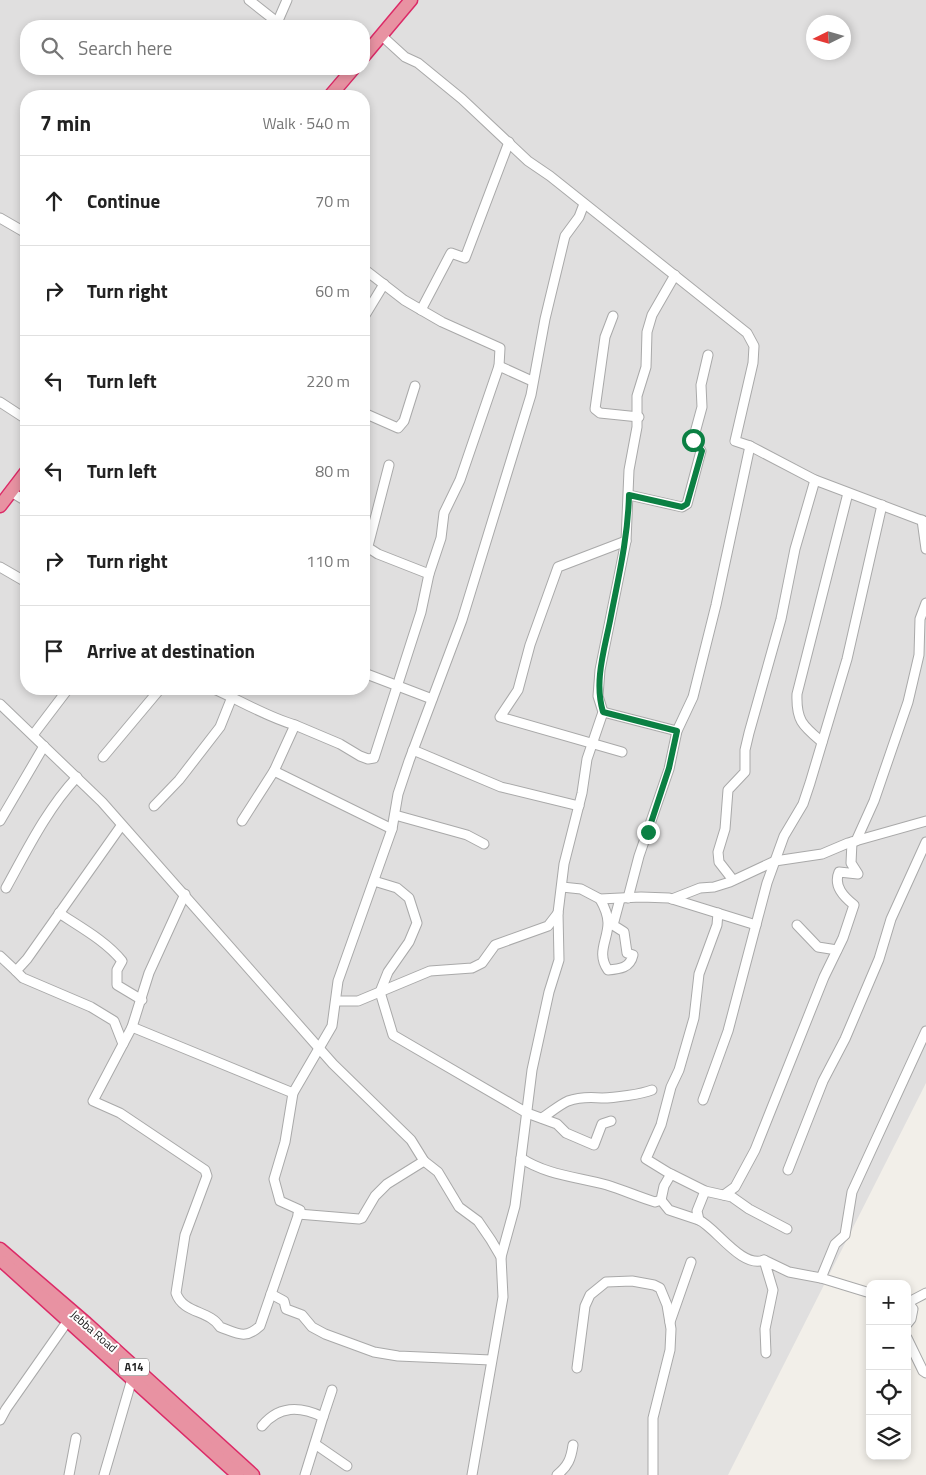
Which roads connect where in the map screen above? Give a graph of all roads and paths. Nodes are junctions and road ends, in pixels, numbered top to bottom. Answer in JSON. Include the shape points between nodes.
{"nodes":[{"id":1,"x":249,"y":0,"type":"edge"},
{"id":2,"x":287,"y":0,"type":"edge"},
{"id":3,"x":411,"y":0,"type":"edge"},
{"id":4,"x":275,"y":20,"type":"edge"},
{"id":5,"x":281,"y":20,"type":"edge"},
{"id":6,"x":382,"y":36,"type":"junction"},
{"id":7,"x":370,"y":49,"type":"edge"},
{"id":8,"x":346,"y":75,"type":"edge"},
{"id":9,"x":335,"y":90,"type":"edge"},
{"id":10,"x":509,"y":142,"type":"junction"},
{"id":11,"x":584,"y":204,"type":"junction"},
{"id":12,"x":0,"y":218,"type":"edge"},
{"id":13,"x":20,"y":230,"type":"edge"},
{"id":14,"x":370,"y":274,"type":"edge"},
{"id":15,"x":675,"y":275,"type":"junction"},
{"id":16,"x":384,"y":284,"type":"junction"},
{"id":17,"x":370,"y":307,"type":"edge"},
{"id":18,"x":421,"y":310,"type":"junction"},
{"id":19,"x":613,"y":316,"type":"dead end"},
{"id":20,"x":708,"y":355,"type":"dead end"},
{"id":21,"x":499,"y":366,"type":"junction"},
{"id":22,"x":532,"y":381,"type":"junction"},
{"id":23,"x":415,"y":386,"type":"dead end"},
{"id":24,"x":0,"y":402,"type":"edge"},
{"id":25,"x":20,"y":415,"type":"edge"},
{"id":26,"x":370,"y":416,"type":"edge"},
{"id":27,"x":638,"y":417,"type":"junction"},
{"id":28,"x":750,"y":446,"type":"junction"},
{"id":29,"x":389,"y":465,"type":"dead end"},
{"id":30,"x":20,"y":480,"type":"edge"},
{"id":31,"x":815,"y":480,"type":"junction"},
{"id":32,"x":11,"y":492,"type":"junction"},
{"id":33,"x":848,"y":493,"type":"junction"},
{"id":34,"x":629,"y":495,"type":"junction"},
{"id":35,"x":20,"y":497,"type":"edge"},
{"id":36,"x":0,"y":506,"type":"edge"},
{"id":37,"x":882,"y":506,"type":"junction"},
{"id":38,"x":924,"y":521,"type":"edge"},
{"id":39,"x":370,"y":532,"type":"edge"},
{"id":40,"x":626,"y":541,"type":"junction"},
{"id":41,"x":370,"y":549,"type":"edge"},
{"id":42,"x":926,"y":549,"type":"edge"},
{"id":43,"x":0,"y":566,"type":"edge"},
{"id":44,"x":429,"y":574,"type":"junction"},
{"id":45,"x":20,"y":578,"type":"edge"},
{"id":46,"x":926,"y":603,"type":"edge"},
{"id":47,"x":923,"y":656,"type":"edge"},
{"id":48,"x":370,"y":675,"type":"edge"},
{"id":49,"x":399,"y":685,"type":"junction"},
{"id":50,"x":63,"y":695,"type":"edge"},
{"id":51,"x":155,"y":695,"type":"edge"},
{"id":52,"x":228,"y":695,"type":"edge"},
{"id":53,"x":232,"y":697,"type":"junction"},
{"id":54,"x":432,"y":699,"type":"junction"},
{"id":55,"x":0,"y":704,"type":"edge"},
{"id":56,"x":603,"y":712,"type":"junction"},
{"id":57,"x":295,"y":725,"type":"junction"},
{"id":58,"x":677,"y":731,"type":"junction"},
{"id":59,"x":32,"y":735,"type":"junction"},
{"id":60,"x":822,"y":742,"type":"junction"},
{"id":61,"x":592,"y":744,"type":"junction"},
{"id":62,"x":44,"y":746,"type":"junction"},
{"id":63,"x":413,"y":750,"type":"junction"},
{"id":64,"x":622,"y":752,"type":"dead end"},
{"id":65,"x":103,"y":758,"type":"dead end"},
{"id":66,"x":274,"y":771,"type":"junction"},
{"id":67,"x":78,"y":777,"type":"junction"},
{"id":68,"x":154,"y":806,"type":"dead end"},
{"id":69,"x":579,"y":806,"type":"junction"},
{"id":70,"x":395,"y":815,"type":"junction"},
{"id":71,"x":0,"y":821,"type":"edge"},
{"id":72,"x":242,"y":821,"type":"dead end"},
{"id":73,"x":926,"y":821,"type":"edge"},
{"id":74,"x":121,"y":826,"type":"junction"},
{"id":75,"x":392,"y":829,"type":"junction"},
{"id":76,"x":854,"y":841,"type":"junction"},
{"id":77,"x":926,"y":842,"type":"edge"},
{"id":78,"x":484,"y":844,"type":"dead end"},
{"id":79,"x":775,"y":861,"type":"junction"},
{"id":80,"x":374,"y":880,"type":"junction"},
{"id":81,"x":732,"y":880,"type":"junction"},
{"id":82,"x":562,"y":887,"type":"junction"},
{"id":83,"x":6,"y":888,"type":"dead end"},
{"id":84,"x":185,"y":894,"type":"junction"},
{"id":85,"x":624,"y":898,"type":"junction"},
{"id":86,"x":600,"y":899,"type":"junction"},
{"id":87,"x":672,"y":899,"type":"junction"},
{"id":88,"x":59,"y":913,"type":"junction"},
{"id":89,"x":558,"y":913,"type":"junction"},
{"id":90,"x":718,"y":913,"type":"junction"},
{"id":91,"x":756,"y":925,"type":"junction"},
{"id":92,"x":798,"y":925,"type":"dead end"},
{"id":93,"x":836,"y":950,"type":"junction"},
{"id":94,"x":0,"y":956,"type":"edge"},
{"id":95,"x":16,"y":971,"type":"junction"},
{"id":96,"x":380,"y":992,"type":"junction"},
{"id":97,"x":142,"y":1000,"type":"junction"},
{"id":98,"x":336,"y":1001,"type":"junction"},
{"id":99,"x":132,"y":1027,"type":"junction"},
{"id":100,"x":926,"y":1031,"type":"edge"},
{"id":101,"x":123,"y":1044,"type":"junction"},
{"id":102,"x":318,"y":1048,"type":"junction"},
{"id":103,"x":652,"y":1090,"type":"dead end"},
{"id":104,"x":293,"y":1093,"type":"junction"},
{"id":105,"x":703,"y":1100,"type":"dead end"},
{"id":106,"x":528,"y":1112,"type":"junction"},
{"id":107,"x":542,"y":1118,"type":"junction"},
{"id":108,"x":611,"y":1120,"type":"dead end"},
{"id":109,"x":521,"y":1158,"type":"junction"},
{"id":110,"x":424,"y":1161,"type":"junction"},
{"id":111,"x":788,"y":1170,"type":"dead end"},
{"id":112,"x":672,"y":1174,"type":"junction"},
{"id":113,"x":705,"y":1191,"type":"junction"},
{"id":114,"x":724,"y":1195,"type":"junction"},
{"id":115,"x":661,"y":1200,"type":"junction"},
{"id":116,"x":298,"y":1214,"type":"junction"},
{"id":117,"x":699,"y":1220,"type":"junction"},
{"id":118,"x":787,"y":1229,"type":"dead end"},
{"id":119,"x":0,"y":1249,"type":"edge"},
{"id":120,"x":501,"y":1257,"type":"junction"},
{"id":121,"x":0,"y":1259,"type":"edge"},
{"id":122,"x":764,"y":1260,"type":"junction"},
{"id":123,"x":691,"y":1262,"type":"dead end"},
{"id":124,"x":821,"y":1278,"type":"junction"},
{"id":125,"x":866,"y":1292,"type":"edge"},
{"id":126,"x":926,"y":1293,"type":"edge"},
{"id":127,"x":271,"y":1294,"type":"junction"},
{"id":128,"x":911,"y":1301,"type":"edge"},
{"id":129,"x":67,"y":1322,"type":"junction"},
{"id":130,"x":670,"y":1323,"type":"junction"},
{"id":131,"x":911,"y":1347,"type":"edge"},
{"id":132,"x":766,"y":1353,"type":"dead end"},
{"id":133,"x":491,"y":1360,"type":"junction"},
{"id":134,"x":577,"y":1368,"type":"dead end"},
{"id":135,"x":926,"y":1372,"type":"edge"},
{"id":136,"x":132,"y":1380,"type":"junction"},
{"id":137,"x":332,"y":1390,"type":"dead end"},
{"id":138,"x":323,"y":1417,"type":"junction"},
{"id":139,"x":0,"y":1420,"type":"edge"},
{"id":140,"x":262,"y":1426,"type":"dead end"},
{"id":141,"x":76,"y":1438,"type":"dead end"},
{"id":142,"x":315,"y":1444,"type":"junction"},
{"id":143,"x":573,"y":1445,"type":"dead end"},
{"id":144,"x":347,"y":1466,"type":"dead end"},
{"id":145,"x":69,"y":1475,"type":"edge"},
{"id":146,"x":104,"y":1475,"type":"edge"},
{"id":147,"x":238,"y":1475,"type":"edge"},
{"id":148,"x":253,"y":1475,"type":"edge"},
{"id":149,"x":305,"y":1475,"type":"edge"},
{"id":150,"x":472,"y":1475,"type":"edge"},
{"id":151,"x":557,"y":1475,"type":"edge"},
{"id":152,"x":653,"y":1475,"type":"edge"}],
"edges":[{"from":1,"to":4,"type":"street"},
{"from":2,"to":5,"type":"street"},
{"from":3,"to":6,"type":"highway"},
{"from":6,"to":7,"type":"highway"},
{"from":6,"to":10,"type":"street","via":[[405,58],[418,63],[462,99]]},
{"from":8,"to":9,"type":"highway"},
{"from":10,"to":11,"type":"street"},
{"from":10,"to":18,"type":"street","via":[[465,258],[451,253]]},
{"from":11,"to":15,"type":"street"},
{"from":11,"to":22,"type":"street","via":[[565,236]]},
{"from":12,"to":13,"type":"street"},
{"from":14,"to":16,"type":"street"},
{"from":15,"to":27,"type":"street","via":[[649,324],[646,367],[637,396]]},
{"from":15,"to":28,"type":"street","via":[[747,333],[754,346],[735,441]]},
{"from":16,"to":17,"type":"street"},
{"from":16,"to":18,"type":"street"},
{"from":18,"to":21,"type":"street","via":[[452,328],[500,348]]},
{"from":19,"to":27,"type":"street","via":[[605,337],[595,409],[600,413]]},
{"from":20,"to":34,"type":"street","via":[[701,385],[702,407],[693,440],[702,451],[687,504],[682,507]]},
{"from":21,"to":22,"type":"street"},
{"from":21,"to":44,"type":"street","via":[[460,480],[444,514],[441,538]]},
{"from":22,"to":54,"type":"street","via":[[531,395],[462,620]]},
{"from":23,"to":26,"type":"street","via":[[404,421],[398,428]]},
{"from":24,"to":25,"type":"street"},
{"from":27,"to":34,"type":"street","via":[[629,470]]},
{"from":28,"to":31,"type":"street"},
{"from":28,"to":58,"type":"street","via":[[693,697]]},
{"from":29,"to":39,"type":"street"},
{"from":30,"to":32,"type":"highway"},
{"from":31,"to":33,"type":"street"},
{"from":31,"to":81,"type":"street","via":[[795,549],[781,619],[748,733],[745,772],[728,790],[723,839],[718,852],[720,862]]},
{"from":32,"to":35,"type":"street"},
{"from":32,"to":36,"type":"highway"},
{"from":33,"to":37,"type":"street"},
{"from":33,"to":60,"type":"street","via":[[797,694],[802,724]]},
{"from":34,"to":40,"type":"street"},
{"from":37,"to":38,"type":"street"},
{"from":37,"to":60,"type":"street","via":[[847,659]]},
{"from":38,"to":42,"type":"street"},
{"from":40,"to":56,"type":"street","via":[[600,670],[598,696]]},
{"from":40,"to":61,"type":"street","via":[[558,567],[530,645],[518,690],[500,717]]},
{"from":41,"to":44,"type":"street"},
{"from":43,"to":45,"type":"street"},
{"from":44,"to":49,"type":"street"},
{"from":46,"to":47,"type":"street","via":[[920,619]]},
{"from":47,"to":76,"type":"street","via":[[874,801]]},
{"from":48,"to":49,"type":"street"},
{"from":49,"to":54,"type":"street"},
{"from":49,"to":57,"type":"street","via":[[374,758],[360,756]]},
{"from":50,"to":59,"type":"street"},
{"from":51,"to":65,"type":"street"},
{"from":52,"to":53,"type":"street"},
{"from":53,"to":57,"type":"street","via":[[275,719]]},
{"from":53,"to":68,"type":"street","via":[[220,727],[179,780]]},
{"from":54,"to":63,"type":"street"},
{"from":55,"to":59,"type":"street"},
{"from":56,"to":58,"type":"street"},
{"from":56,"to":61,"type":"street"},
{"from":57,"to":66,"type":"street"},
{"from":58,"to":85,"type":"street","via":[[669,768]]},
{"from":59,"to":62,"type":"street"},
{"from":60,"to":79,"type":"street","via":[[807,794],[784,836]]},
{"from":61,"to":64,"type":"street"},
{"from":61,"to":69,"type":"street"},
{"from":62,"to":67,"type":"street"},
{"from":62,"to":71,"type":"street"},
{"from":63,"to":69,"type":"street","via":[[501,787]]},
{"from":63,"to":70,"type":"street","via":[[398,794]]},
{"from":66,"to":72,"type":"street"},
{"from":66,"to":75,"type":"street"},
{"from":67,"to":74,"type":"street"},
{"from":67,"to":83,"type":"street","via":[[64,791],[38,831]]},
{"from":69,"to":82,"type":"street","via":[[567,850]]},
{"from":70,"to":75,"type":"street"},
{"from":70,"to":78,"type":"street","via":[[467,835]]},
{"from":73,"to":76,"type":"street"},
{"from":74,"to":84,"type":"street"},
{"from":74,"to":88,"type":"street"},
{"from":75,"to":80,"type":"street"},
{"from":76,"to":79,"type":"street","via":[[822,854]]},
{"from":76,"to":93,"type":"street","via":[[851,863],[858,874],[839,872],[837,878],[839,890],[854,905]]},
{"from":77,"to":111,"type":"street","via":[[889,923],[879,959],[845,1039],[822,1080]]},
{"from":79,"to":81,"type":"street"},
{"from":79,"to":91,"type":"street"},
{"from":80,"to":96,"type":"street","via":[[397,888],[409,898],[417,923]]},
{"from":80,"to":98,"type":"street","via":[[338,981]]},
{"from":81,"to":87,"type":"street"},
{"from":82,"to":86,"type":"street","via":[[581,889]]},
{"from":82,"to":89,"type":"street"},
{"from":84,"to":97,"type":"street","via":[[149,973]]},
{"from":84,"to":102,"type":"street"},
{"from":85,"to":86,"type":"street"},
{"from":85,"to":86,"type":"street","via":[[613,925],[624,932],[627,953],[633,955],[626,967],[608,970],[602,949],[608,920]]},
{"from":85,"to":87,"type":"street"},
{"from":87,"to":90,"type":"street"},
{"from":88,"to":95,"type":"street"},
{"from":88,"to":97,"type":"street","via":[[118,956],[122,961],[117,970],[117,985]]},
{"from":89,"to":96,"type":"street","via":[[548,926],[495,946],[482,963],[472,968],[430,971]]},
{"from":89,"to":106,"type":"street","via":[[559,960],[538,1042]]},
{"from":90,"to":91,"type":"street"},
{"from":90,"to":112,"type":"street","via":[[717,925],[698,974],[694,1018],[679,1070],[646,1159]]},
{"from":91,"to":105,"type":"street","via":[[728,1031]]},
{"from":92,"to":93,"type":"street","via":[[818,947]]},
{"from":93,"to":114,"type":"street","via":[[755,1150],[735,1187]]},
{"from":94,"to":95,"type":"street"},
{"from":95,"to":101,"type":"street","via":[[23,978],[91,1007],[114,1021]]},
{"from":96,"to":98,"type":"street","via":[[358,1001]]},
{"from":96,"to":106,"type":"street","via":[[393,1035]]},
{"from":97,"to":99,"type":"street"},
{"from":98,"to":102,"type":"street","via":[[332,1026]]},
{"from":99,"to":101,"type":"street"},
{"from":99,"to":104,"type":"street"},
{"from":100,"to":124,"type":"street","via":[[852,1192],[845,1235],[835,1244]]},
{"from":101,"to":127,"type":"street","via":[[93,1101],[120,1113],[202,1167],[207,1176],[185,1234],[175,1290],[178,1299],[188,1308],[216,1320],[220,1327],[244,1335],[251,1334],[260,1326]]},
{"from":102,"to":104,"type":"street"},
{"from":102,"to":110,"type":"street","via":[[411,1140]]},
{"from":103,"to":107,"type":"street","via":[[566,1102]]},
{"from":104,"to":116,"type":"street","via":[[285,1142],[274,1179],[280,1201],[300,1210]]},
{"from":106,"to":107,"type":"street"},
{"from":106,"to":109,"type":"street"},
{"from":107,"to":108,"type":"street","via":[[594,1145],[602,1124]]},
{"from":109,"to":115,"type":"street","via":[[555,1173],[607,1185],[655,1202]]},
{"from":109,"to":120,"type":"street","via":[[511,1225]]},
{"from":110,"to":116,"type":"street","via":[[387,1184],[375,1196],[362,1218]]},
{"from":110,"to":120,"type":"street","via":[[438,1172],[458,1208],[478,1221]]},
{"from":112,"to":113,"type":"street"},
{"from":112,"to":115,"type":"street","via":[[664,1186]]},
{"from":113,"to":114,"type":"street"},
{"from":113,"to":117,"type":"street","via":[[696,1211]]},
{"from":114,"to":118,"type":"street"},
{"from":115,"to":117,"type":"street","via":[[669,1210]]},
{"from":116,"to":127,"type":"street"},
{"from":117,"to":122,"type":"street","via":[[751,1261]]},
{"from":119,"to":148,"type":"highway","name":"Jebba Road","number":"A14","via":[[86,1322]]},
{"from":120,"to":133,"type":"street","via":[[502,1312]]},
{"from":121,"to":129,"type":"highway"},
{"from":122,"to":124,"type":"street","via":[[789,1272]]},
{"from":122,"to":132,"type":"street","via":[[773,1290],[765,1329]]},
{"from":123,"to":130,"type":"street"},
{"from":124,"to":125,"type":"street"},
{"from":126,"to":128,"type":"street"},
{"from":127,"to":133,"type":"street","via":[[284,1301],[286,1309],[302,1315],[312,1326],[357,1347],[398,1356]]},
{"from":129,"to":136,"type":"highway"},
{"from":129,"to":139,"type":"street"},
{"from":130,"to":134,"type":"street","via":[[660,1288],[632,1281],[606,1282],[590,1296],[585,1306]]},
{"from":130,"to":152,"type":"street","via":[[670,1350],[653,1418]]},
{"from":131,"to":135,"type":"street","via":[[922,1371]]},
{"from":133,"to":150,"type":"street"},
{"from":136,"to":146,"type":"street"},
{"from":136,"to":147,"type":"highway"},
{"from":137,"to":138,"type":"street"},
{"from":138,"to":140,"type":"street","via":[[297,1408],[270,1416]]},
{"from":138,"to":142,"type":"street"},
{"from":141,"to":145,"type":"street"},
{"from":142,"to":144,"type":"street"},
{"from":142,"to":149,"type":"street"},
{"from":143,"to":151,"type":"street","via":[[571,1459]]}]}
